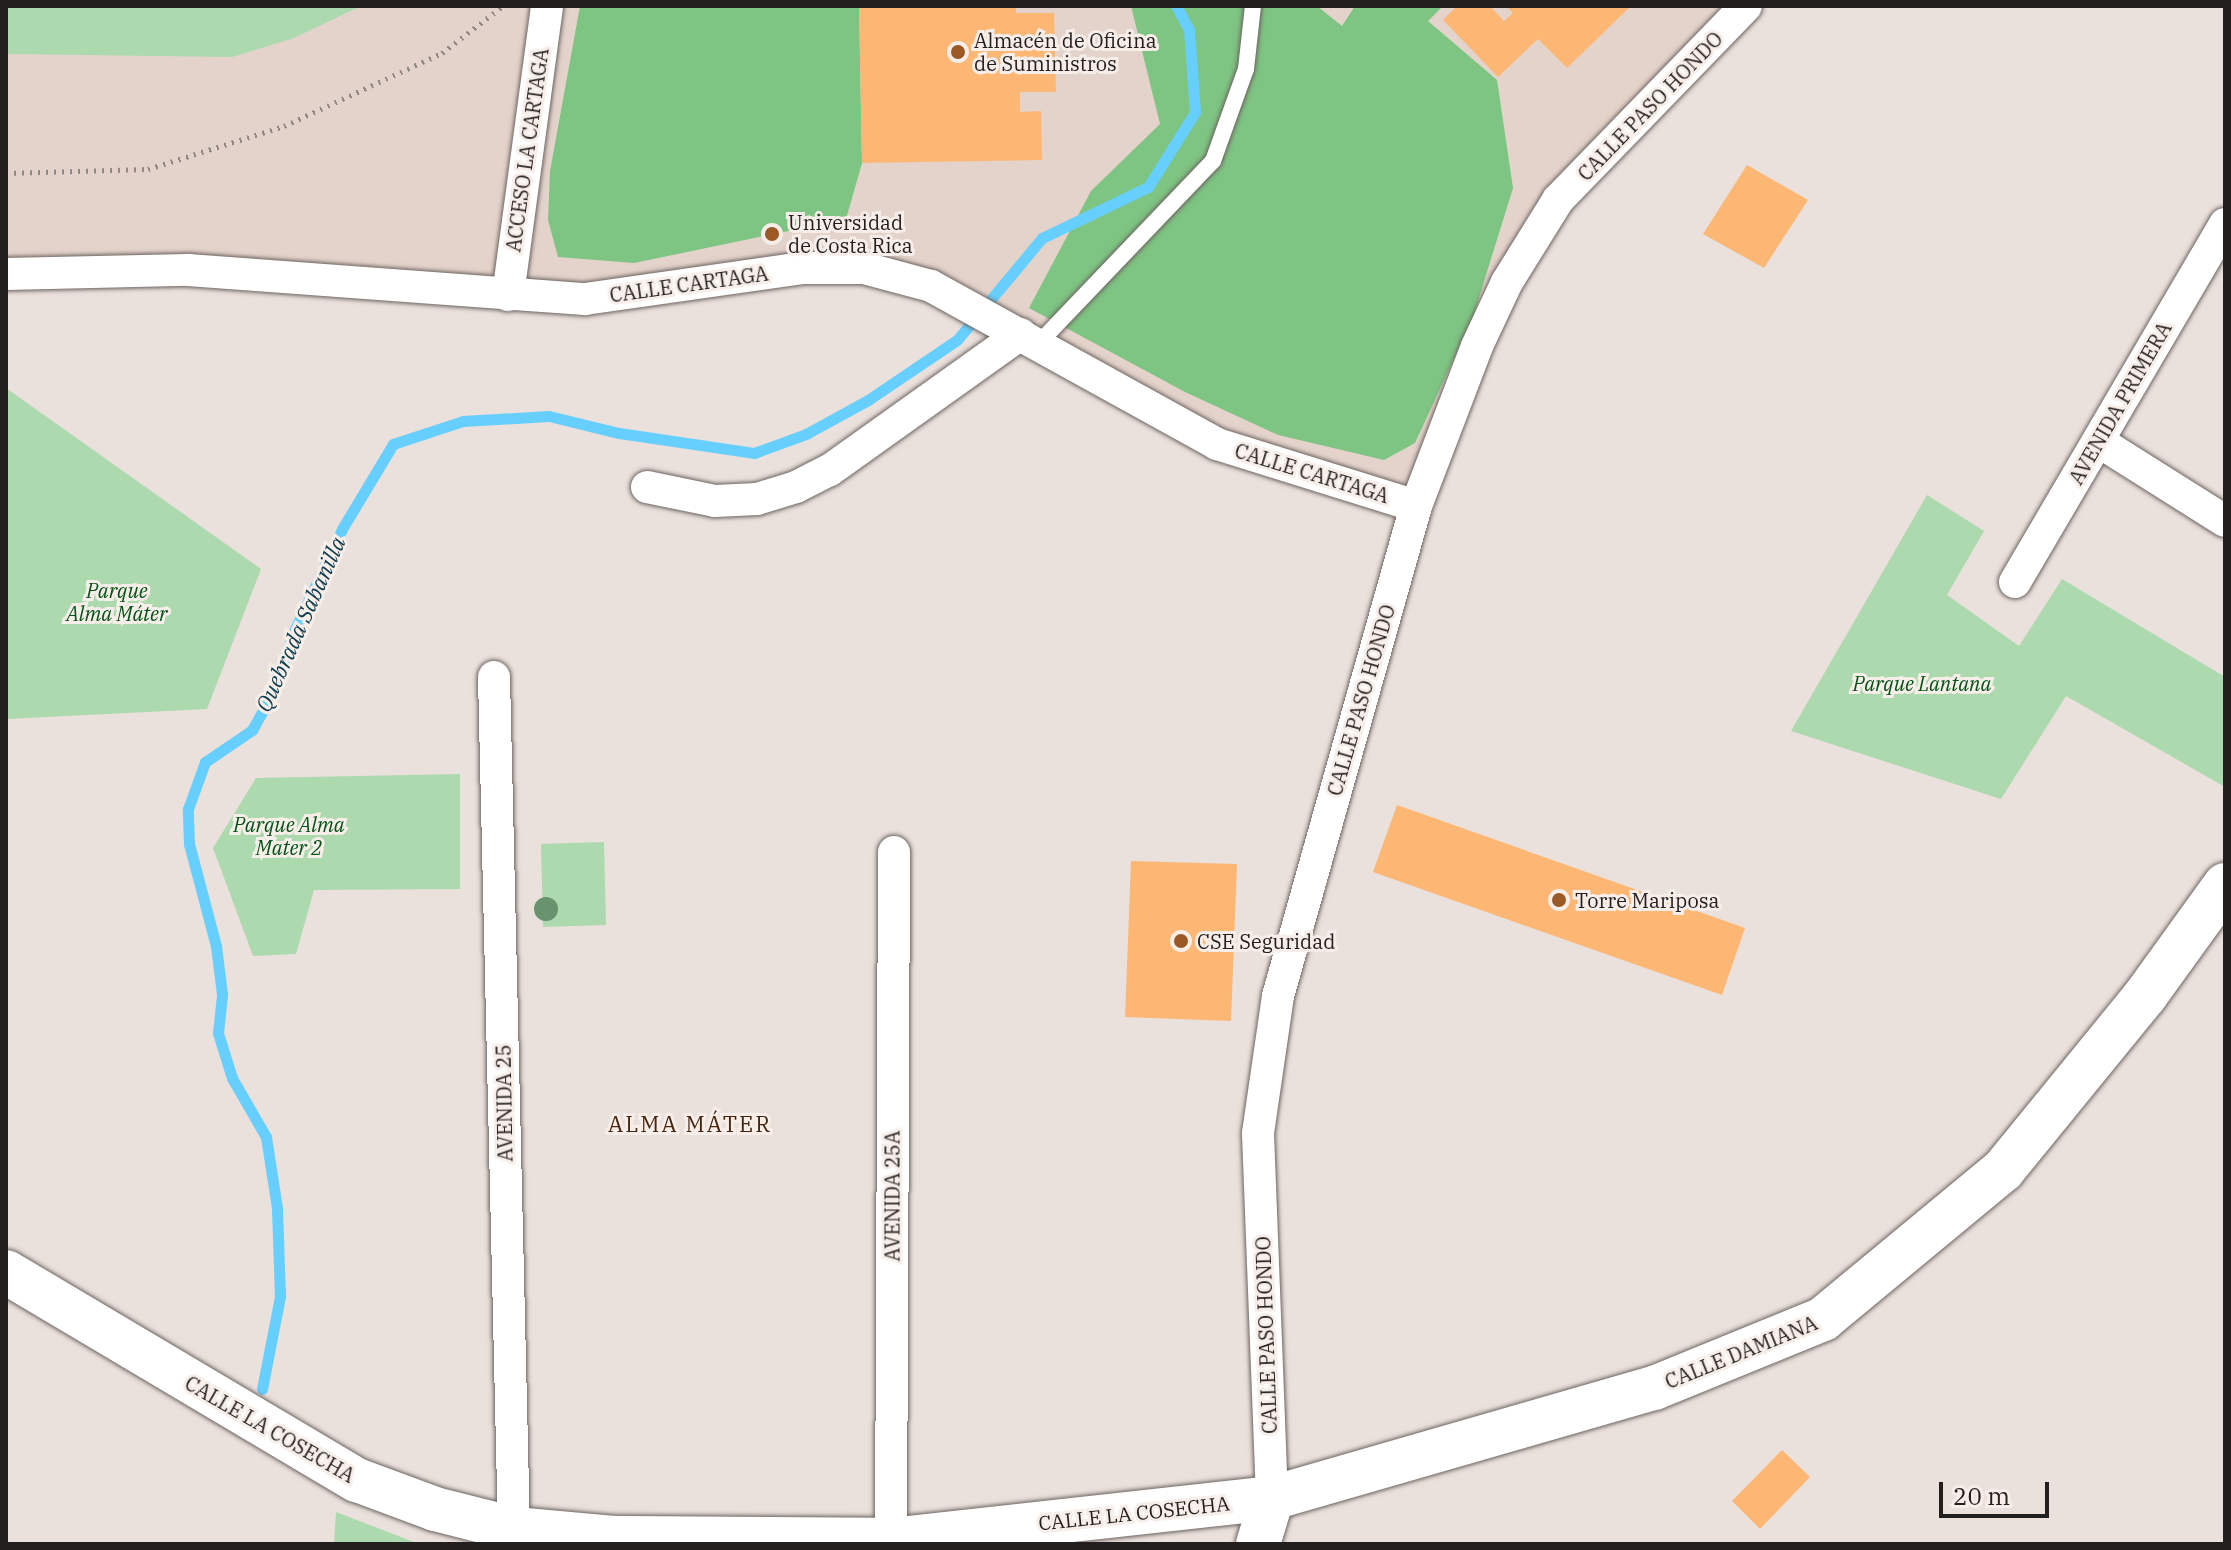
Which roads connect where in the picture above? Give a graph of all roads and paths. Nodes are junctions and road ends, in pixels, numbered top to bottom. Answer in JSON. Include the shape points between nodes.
{"nodes":[{"id":1,"x":503,"y":6,"type":"edge"},
{"id":2,"x":547,"y":6,"type":"edge"},
{"id":3,"x":1253,"y":6,"type":"edge"},
{"id":4,"x":1746,"y":6,"type":"edge"},
{"id":5,"x":6,"y":173,"type":"edge"},
{"id":6,"x":2222,"y":235,"type":"edge"},
{"id":7,"x":6,"y":274,"type":"edge"},
{"id":8,"x":508,"y":295,"type":"junction"},
{"id":9,"x":1030,"y":339,"type":"junction"},
{"id":10,"x":2098,"y":441,"type":"junction"},
{"id":11,"x":647,"y":487,"type":"dead end"},
{"id":12,"x":1416,"y":506,"type":"junction"},
{"id":13,"x":2225,"y":521,"type":"edge"},
{"id":14,"x":2015,"y":582,"type":"dead end"},
{"id":15,"x":494,"y":677,"type":"dead end"},
{"id":16,"x":894,"y":852,"type":"dead end"},
{"id":17,"x":2225,"y":885,"type":"edge"},
{"id":18,"x":6,"y":1272,"type":"edge"},
{"id":19,"x":1272,"y":1498,"type":"junction"},
{"id":20,"x":514,"y":1529,"type":"junction"},
{"id":21,"x":891,"y":1540,"type":"junction"},
{"id":22,"x":1258,"y":1544,"type":"edge"}],
"edges":[{"from":1,"to":5,"type":"path","via":[[442,53],[284,126],[148,169]]},
{"from":2,"to":8,"type":"street","name":"ACCESO LA CARTAGA"},
{"from":3,"to":9,"type":"lane","via":[[1246,69],[1213,161]]},
{"from":4,"to":12,"type":"street","name":"CALLE PASO HONDO","via":[[1558,200],[1507,282],[1477,346]]},
{"from":6,"to":10,"type":"street","name":"AVENIDA PRIMERA"},
{"from":7,"to":8,"type":"street","name":"CALLE CARTAGA","via":[[188,270]]},
{"from":8,"to":9,"type":"street","name":"CALLE CARTAGA","via":[[585,299],[802,268],[864,268],[931,286]]},
{"from":9,"to":11,"type":"street","via":[[796,487],[757,499],[715,501]]},
{"from":9,"to":12,"type":"street","name":"CALLE CARTAGA","via":[[1217,444]]},
{"from":10,"to":13,"type":"street"},
{"from":10,"to":14,"type":"street","name":"AVENIDA PRIMERA"},
{"from":12,"to":19,"type":"street","name":"CALLE PASO HONDO","via":[[1278,996],[1258,1133]]},
{"from":15,"to":20,"type":"street","name":"AVENIDA 25"},
{"from":16,"to":21,"type":"street","name":"AVENIDA 25A"},
{"from":17,"to":19,"type":"street","name":"CALLE DAMIANA","via":[[2145,996],[2003,1170],[1823,1319],[1654,1388]]},
{"from":18,"to":20,"type":"street","name":"CALLE LA COSECHA","via":[[357,1480]]},
{"from":19,"to":21,"type":"street","name":"CALLE LA COSECHA"},
{"from":19,"to":22,"type":"street"},
{"from":20,"to":21,"type":"street","name":"CALLE LA COSECHA","via":[[614,1538]]}]}
